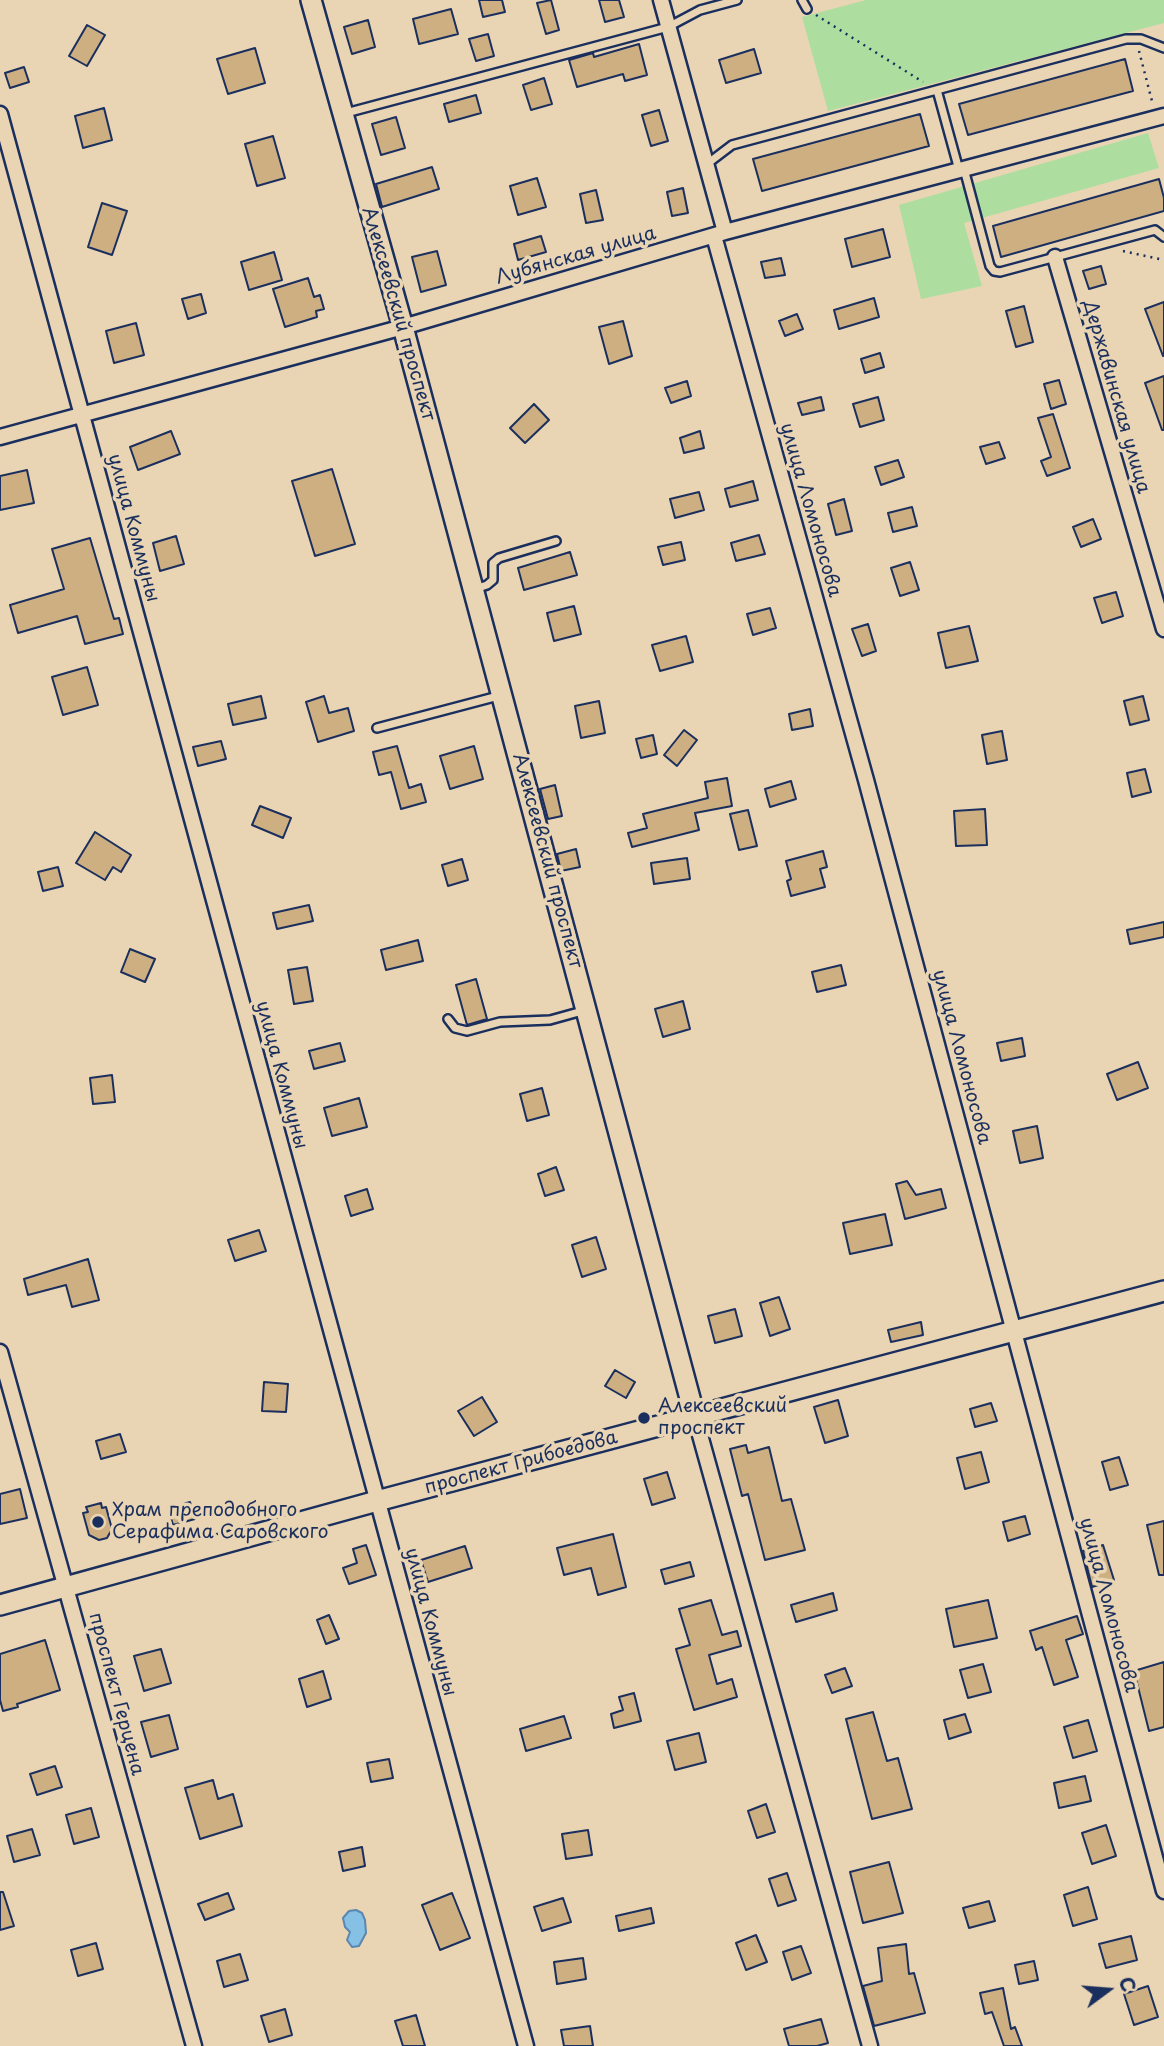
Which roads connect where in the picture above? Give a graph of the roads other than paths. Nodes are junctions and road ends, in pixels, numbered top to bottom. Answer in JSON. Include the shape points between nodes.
{"nodes":[{"id":1,"x":311,"y":0,"type":"edge"},
{"id":2,"x":661,"y":0,"type":"edge"},
{"id":3,"x":737,"y":0,"type":"edge"},
{"id":4,"x":802,"y":0,"type":"edge"},
{"id":5,"x":807,"y":9,"type":"road end"},
{"id":6,"x":668,"y":27,"type":"junction"},
{"id":7,"x":1164,"y":48,"type":"edge"},
{"id":8,"x":937,"y":90,"type":"junction"},
{"id":9,"x":0,"y":114,"type":"edge"},
{"id":10,"x":342,"y":114,"type":"junction"},
{"id":11,"x":1160,"y":114,"type":"edge"},
{"id":12,"x":706,"y":165,"type":"junction"},
{"id":13,"x":961,"y":169,"type":"junction"},
{"id":14,"x":719,"y":234,"type":"junction"},
{"id":15,"x":1164,"y":237,"type":"edge"},
{"id":16,"x":1055,"y":257,"type":"junction"},
{"id":17,"x":403,"y":327,"type":"junction"},
{"id":18,"x":82,"y":414,"type":"junction"},
{"id":19,"x":0,"y":437,"type":"edge"},
{"id":20,"x":556,"y":541,"type":"dead end"},
{"id":21,"x":474,"y":589,"type":"junction"},
{"id":22,"x":1164,"y":629,"type":"edge"},
{"id":23,"x":502,"y":694,"type":"junction"},
{"id":24,"x":377,"y":728,"type":"dead end"},
{"id":25,"x":587,"y":1010,"type":"junction"},
{"id":26,"x":448,"y":1019,"type":"dead end"},
{"id":27,"x":1164,"y":1291,"type":"edge"},
{"id":28,"x":1015,"y":1331,"type":"junction"},
{"id":29,"x":0,"y":1352,"type":"edge"},
{"id":30,"x":695,"y":1417,"type":"junction"},
{"id":31,"x":377,"y":1501,"type":"junction"},
{"id":32,"x":67,"y":1587,"type":"junction"},
{"id":33,"x":0,"y":1605,"type":"edge"},
{"id":34,"x":1164,"y":1891,"type":"edge"},
{"id":35,"x":194,"y":2046,"type":"edge"},
{"id":36,"x":526,"y":2046,"type":"edge"},
{"id":37,"x":870,"y":2046,"type":"edge"}],
"edges":[{"from":1,"to":10,"type":"street","name":"Алексеевский проспект"},
{"from":2,"to":6,"type":"street","name":"улица Ломоносова"},
{"from":3,"to":6,"type":"lane","via":[[700,10]]},
{"from":4,"to":5,"type":"lane"},
{"from":6,"to":10,"type":"lane"},
{"from":6,"to":12,"type":"street","name":"улица Ломоносова"},
{"from":7,"to":8,"type":"lane","via":[[1126,39]]},
{"from":8,"to":12,"type":"lane","via":[[732,145]]},
{"from":8,"to":13,"type":"lane"},
{"from":9,"to":18,"type":"street","name":"улица Коммуны"},
{"from":10,"to":17,"type":"street","name":"Алексеевский проспект"},
{"from":11,"to":13,"type":"street","name":"Лубянская улица"},
{"from":12,"to":14,"type":"street","name":"улица Ломоносова"},
{"from":13,"to":14,"type":"street","name":"Лубянская улица"},
{"from":13,"to":16,"type":"lane","via":[[995,271]]},
{"from":14,"to":17,"type":"street","name":"Лубянская улица"},
{"from":14,"to":28,"type":"street","name":"улица Ломоносова"},
{"from":15,"to":16,"type":"lane","via":[[1155,230]]},
{"from":16,"to":22,"type":"street","name":"Державинская улица"},
{"from":17,"to":18,"type":"street","name":"Лубянская улица"},
{"from":17,"to":21,"type":"street","name":"Алексеевский проспект"},
{"from":18,"to":19,"type":"street","name":"Лубянская улица"},
{"from":18,"to":31,"type":"street","name":"улица Коммуны"},
{"from":20,"to":21,"type":"lane","via":[[499,558],[493,564],[493,580]]},
{"from":21,"to":23,"type":"street","name":"Алексеевский проспект"},
{"from":23,"to":24,"type":"lane"},
{"from":23,"to":25,"type":"street","name":"Алексеевский проспект"},
{"from":25,"to":26,"type":"lane","via":[[467,1031],[455,1028]]},
{"from":25,"to":30,"type":"street","name":"Алексеевский проспект"},
{"from":27,"to":28,"type":"street","name":"проспект Грибоедова"},
{"from":28,"to":30,"type":"street","name":"проспект Грибоедова"},
{"from":28,"to":34,"type":"street","name":"улица Ломоносова"},
{"from":29,"to":32,"type":"street","name":"проспект Герцена"},
{"from":30,"to":31,"type":"street","name":"проспект Грибоедова"},
{"from":30,"to":37,"type":"street","name":"Алексеевский проспект"},
{"from":31,"to":32,"type":"street","name":"проспект Грибоедова"},
{"from":31,"to":36,"type":"street","name":"улица Коммуны"},
{"from":32,"to":33,"type":"street","name":"проспект Грибоедова"},
{"from":32,"to":35,"type":"street","name":"проспект Герцена"}]}
